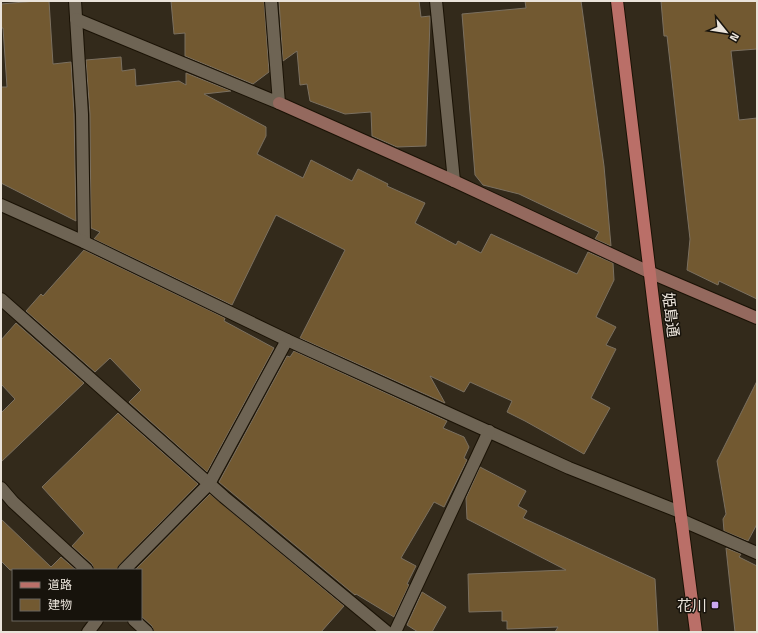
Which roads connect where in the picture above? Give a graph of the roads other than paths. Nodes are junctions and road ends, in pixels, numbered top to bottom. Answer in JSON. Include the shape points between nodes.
{"nodes":[{"id":1,"x":75,"y":1,"type":"edge"},
{"id":2,"x":271,"y":1,"type":"edge"},
{"id":3,"x":436,"y":1,"type":"edge"},
{"id":4,"x":617,"y":1,"type":"edge"},
{"id":5,"x":76,"y":20,"type":"junction"},
{"id":6,"x":279,"y":103,"type":"junction"},
{"id":7,"x":454,"y":181,"type":"junction"},
{"id":8,"x":1,"y":206,"type":"edge"},
{"id":9,"x":84,"y":242,"type":"junction"},
{"id":10,"x":649,"y":272,"type":"junction"},
{"id":11,"x":1,"y":299,"type":"edge"},
{"id":12,"x":757,"y":318,"type":"edge"},
{"id":13,"x":287,"y":340,"type":"junction"},
{"id":14,"x":489,"y":431,"type":"junction"},
{"id":15,"x":209,"y":484,"type":"junction"},
{"id":16,"x":1,"y":488,"type":"edge"},
{"id":17,"x":681,"y":516,"type":"junction"},
{"id":18,"x":757,"y":553,"type":"edge"},
{"id":19,"x":87,"y":569,"type":"edge"},
{"id":20,"x":125,"y":569,"type":"edge"},
{"id":21,"x":96,"y":621,"type":"edge"},
{"id":22,"x":135,"y":621,"type":"edge"},
{"id":23,"x":88,"y":632,"type":"edge"},
{"id":24,"x":147,"y":632,"type":"edge"},
{"id":25,"x":387,"y":632,"type":"edge"},
{"id":26,"x":395,"y":632,"type":"edge"},
{"id":27,"x":696,"y":632,"type":"edge"}],
"edges":[{"from":1,"to":5,"type":"street"},
{"from":2,"to":6,"type":"street"},
{"from":3,"to":7,"type":"street"},
{"from":4,"to":10,"type":"main road","name":"姫島通"},
{"from":5,"to":6,"type":"street"},
{"from":5,"to":9,"type":"street","via":[[82,114]]},
{"from":6,"to":7,"type":"street"},
{"from":7,"to":10,"type":"street"},
{"from":8,"to":9,"type":"street"},
{"from":9,"to":13,"type":"street"},
{"from":10,"to":12,"type":"street"},
{"from":10,"to":17,"type":"main road","name":"姫島通"},
{"from":11,"to":15,"type":"street"},
{"from":13,"to":14,"type":"street"},
{"from":13,"to":15,"type":"street"},
{"from":14,"to":17,"type":"street"},
{"from":14,"to":26,"type":"street"},
{"from":15,"to":20,"type":"street"},
{"from":15,"to":25,"type":"street"},
{"from":16,"to":19,"type":"street"},
{"from":17,"to":18,"type":"street"},
{"from":17,"to":27,"type":"main road","name":"姫島通"},
{"from":21,"to":23,"type":"street"},
{"from":22,"to":24,"type":"street"}]}
